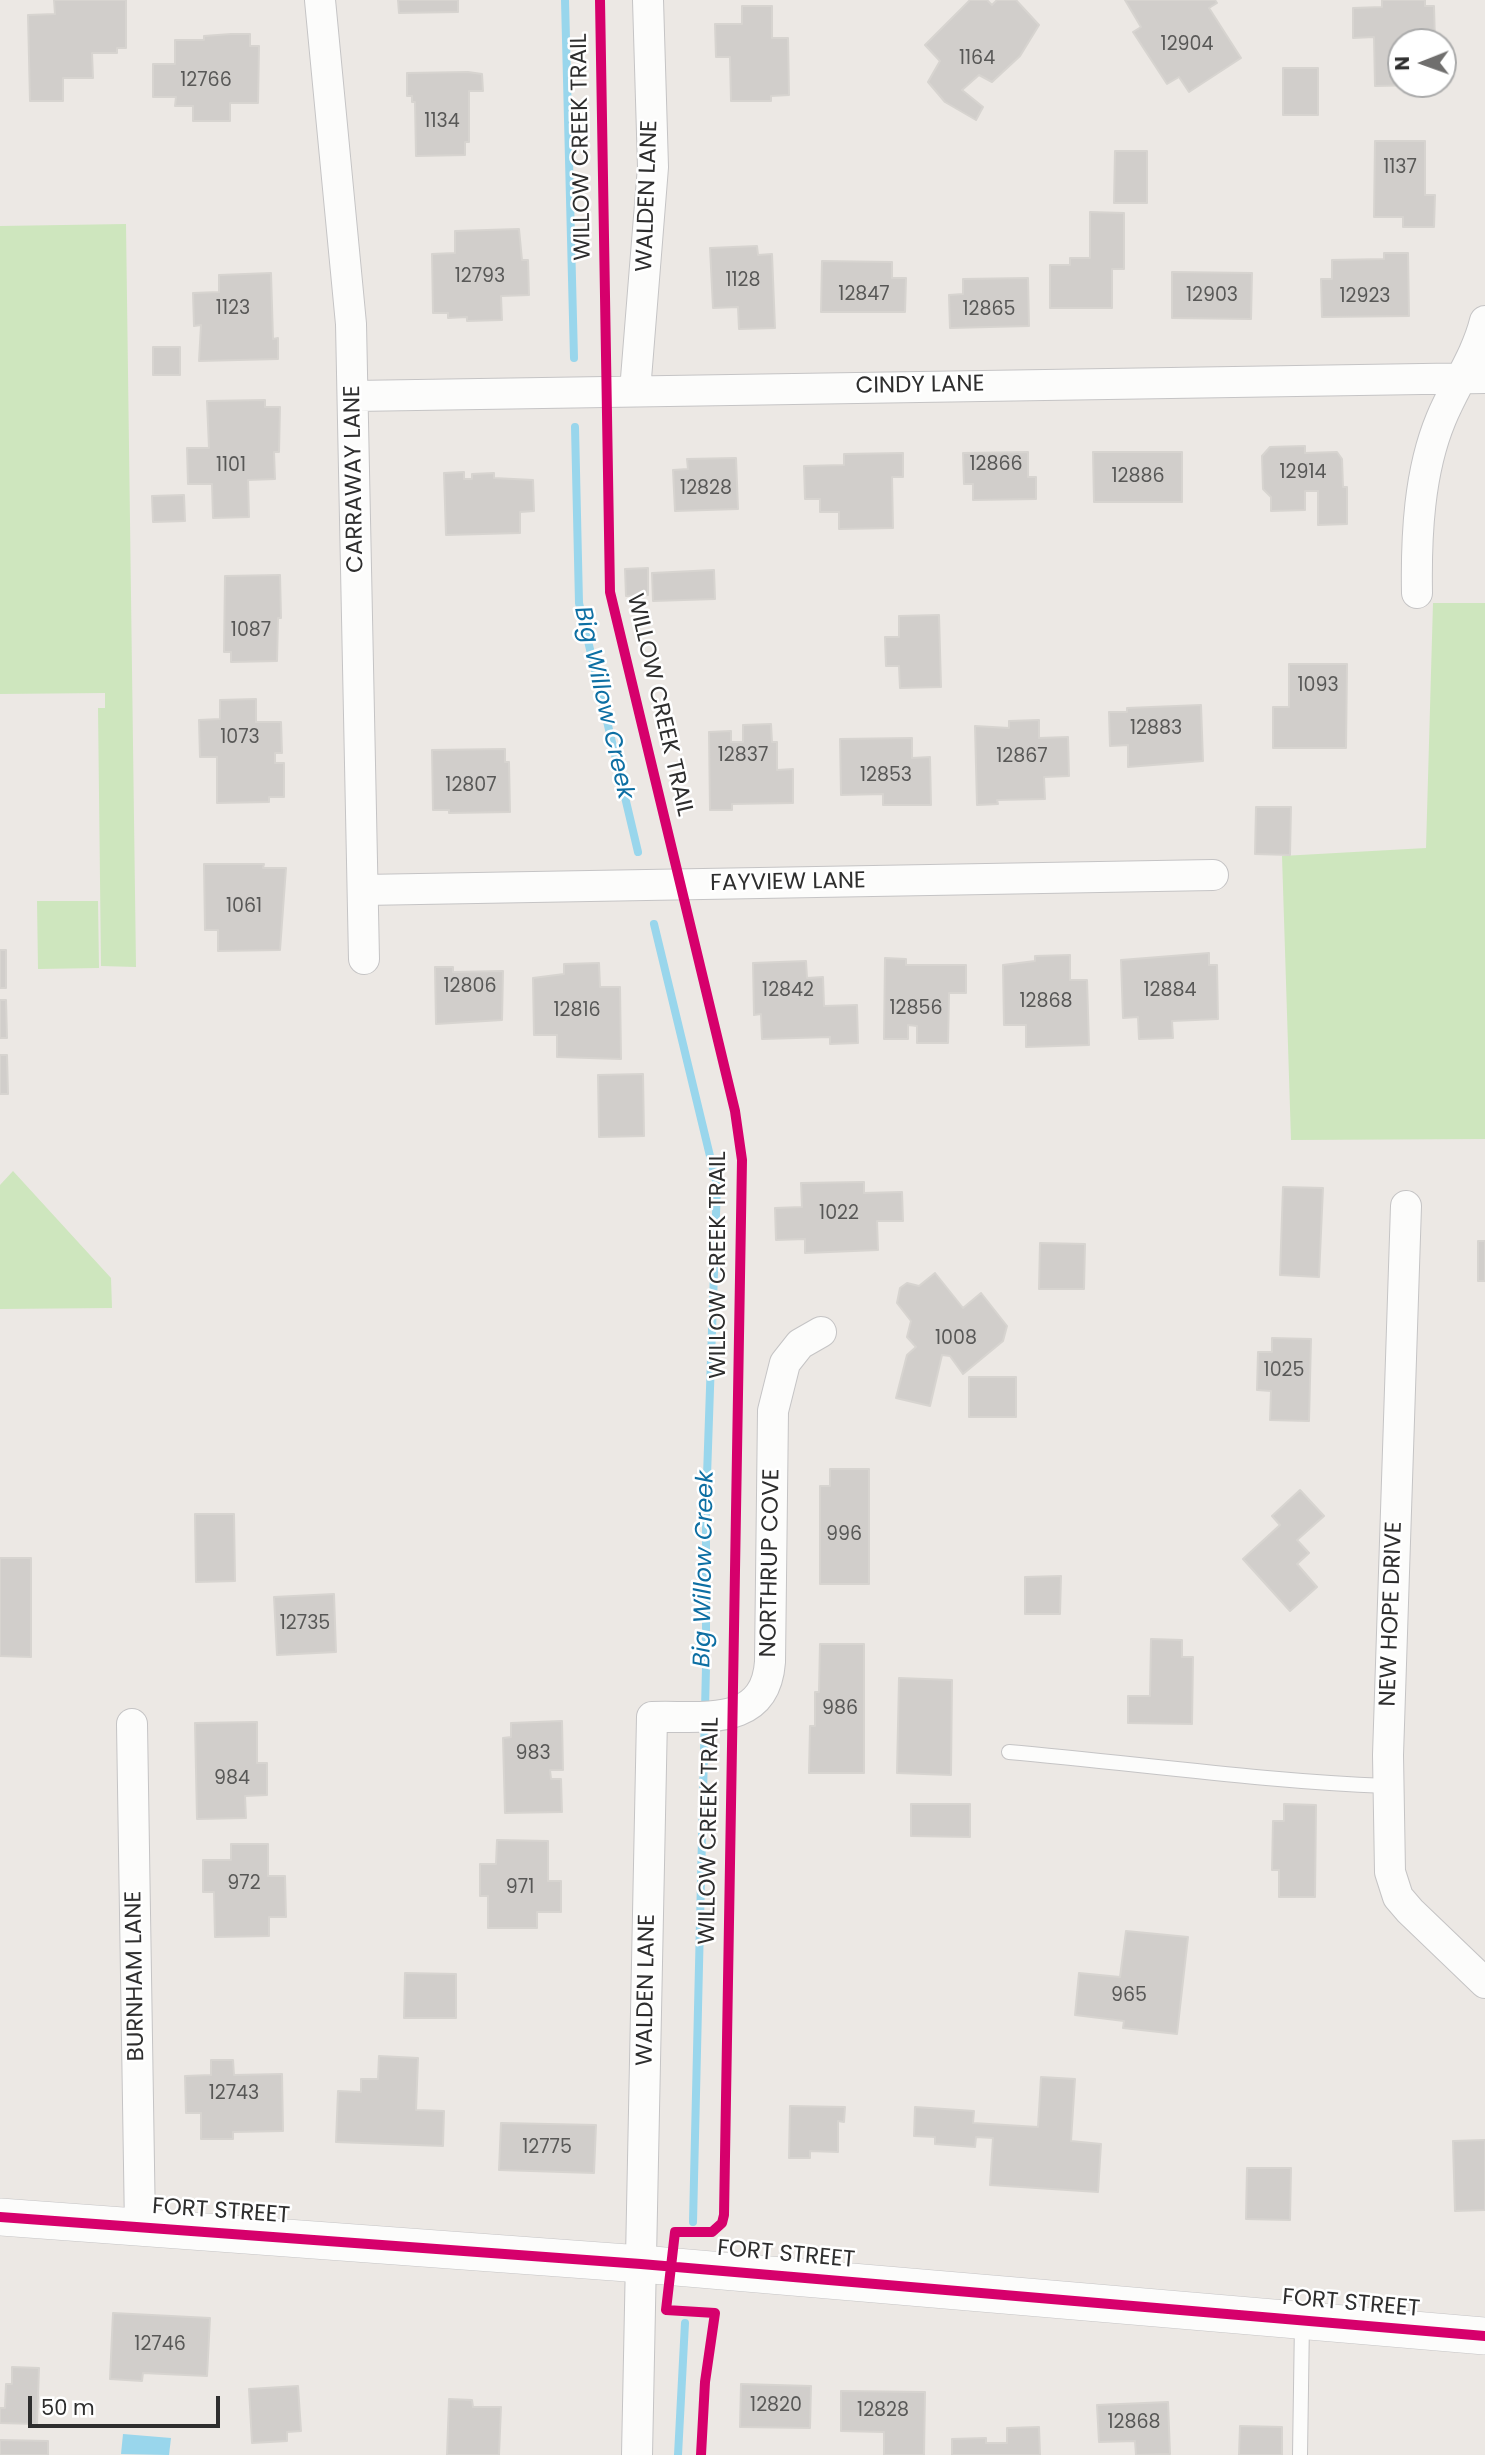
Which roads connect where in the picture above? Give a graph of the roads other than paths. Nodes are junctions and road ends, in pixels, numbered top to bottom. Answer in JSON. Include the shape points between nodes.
{"nodes":[{"id":1,"x":320,"y":0,"type":"edge"},
{"id":2,"x":648,"y":0,"type":"edge"},
{"id":3,"x":1485,"y":321,"type":"edge"},
{"id":4,"x":1474,"y":378,"type":"edge"},
{"id":5,"x":635,"y":391,"type":"junction"},
{"id":6,"x":354,"y":396,"type":"junction"},
{"id":7,"x":1417,"y":593,"type":"dead end"},
{"id":8,"x":1213,"y":875,"type":"dead end"},
{"id":9,"x":363,"y":890,"type":"junction"},
{"id":10,"x":364,"y":959,"type":"dead end"},
{"id":11,"x":1406,"y":1206,"type":"dead end"},
{"id":12,"x":821,"y":1332,"type":"dead end"},
{"id":13,"x":662,"y":1716,"type":"joint"},
{"id":14,"x":132,"y":1724,"type":"dead end"},
{"id":15,"x":1009,"y":1752,"type":"dead end"},
{"id":16,"x":1387,"y":1786,"type":"junction"},
{"id":17,"x":1485,"y":1983,"type":"edge"},
{"id":18,"x":0,"y":2217,"type":"edge"},
{"id":19,"x":140,"y":2228,"type":"junction"},
{"id":20,"x":641,"y":2264,"type":"junction"},
{"id":21,"x":1302,"y":2321,"type":"junction"},
{"id":22,"x":1485,"y":2336,"type":"edge"},
{"id":23,"x":637,"y":2455,"type":"edge"},
{"id":24,"x":1300,"y":2455,"type":"edge"}],
"edges":[{"from":1,"to":6,"type":"street","name":"CARRAWAY LANE"},
{"from":2,"to":5,"type":"street","name":"WALDEN LANE","via":[[653,167]]},
{"from":3,"to":4,"type":"street"},
{"from":4,"to":5,"type":"street","name":"CINDY LANE"},
{"from":4,"to":7,"type":"street","via":[[1441,420],[1421,500]]},
{"from":5,"to":6,"type":"street","name":"CINDY LANE"},
{"from":6,"to":9,"type":"street","name":"CARRAWAY LANE"},
{"from":8,"to":9,"type":"street","name":"FAYVIEW LANE"},
{"from":9,"to":10,"type":"street","name":"CARRAWAY LANE"},
{"from":11,"to":16,"type":"street","name":"NEW HOPE DRIVE"},
{"from":12,"to":13,"type":"street","name":"NORTHRUP COVE","via":[[800,1344],[785,1363],[773,1411],[769,1675],[748,1708],[726,1715]]},
{"from":13,"to":20,"type":"street","name":"WALDEN LANE"},
{"from":14,"to":19,"type":"street","name":"BURNHAM LANE"},
{"from":15,"to":16,"type":"lane","via":[[1163,1765],[1242,1778]]},
{"from":16,"to":17,"type":"street","name":"NEW HOPE DRIVE","via":[[1390,1872],[1398,1897]]},
{"from":18,"to":19,"type":"street","name":"FORT STREET"},
{"from":19,"to":20,"type":"street","name":"FORT STREET"},
{"from":20,"to":21,"type":"street","name":"FORT STREET"},
{"from":20,"to":23,"type":"street","name":"WALDEN LANE"},
{"from":21,"to":22,"type":"street","name":"FORT STREET"},
{"from":21,"to":24,"type":"lane"}]}
